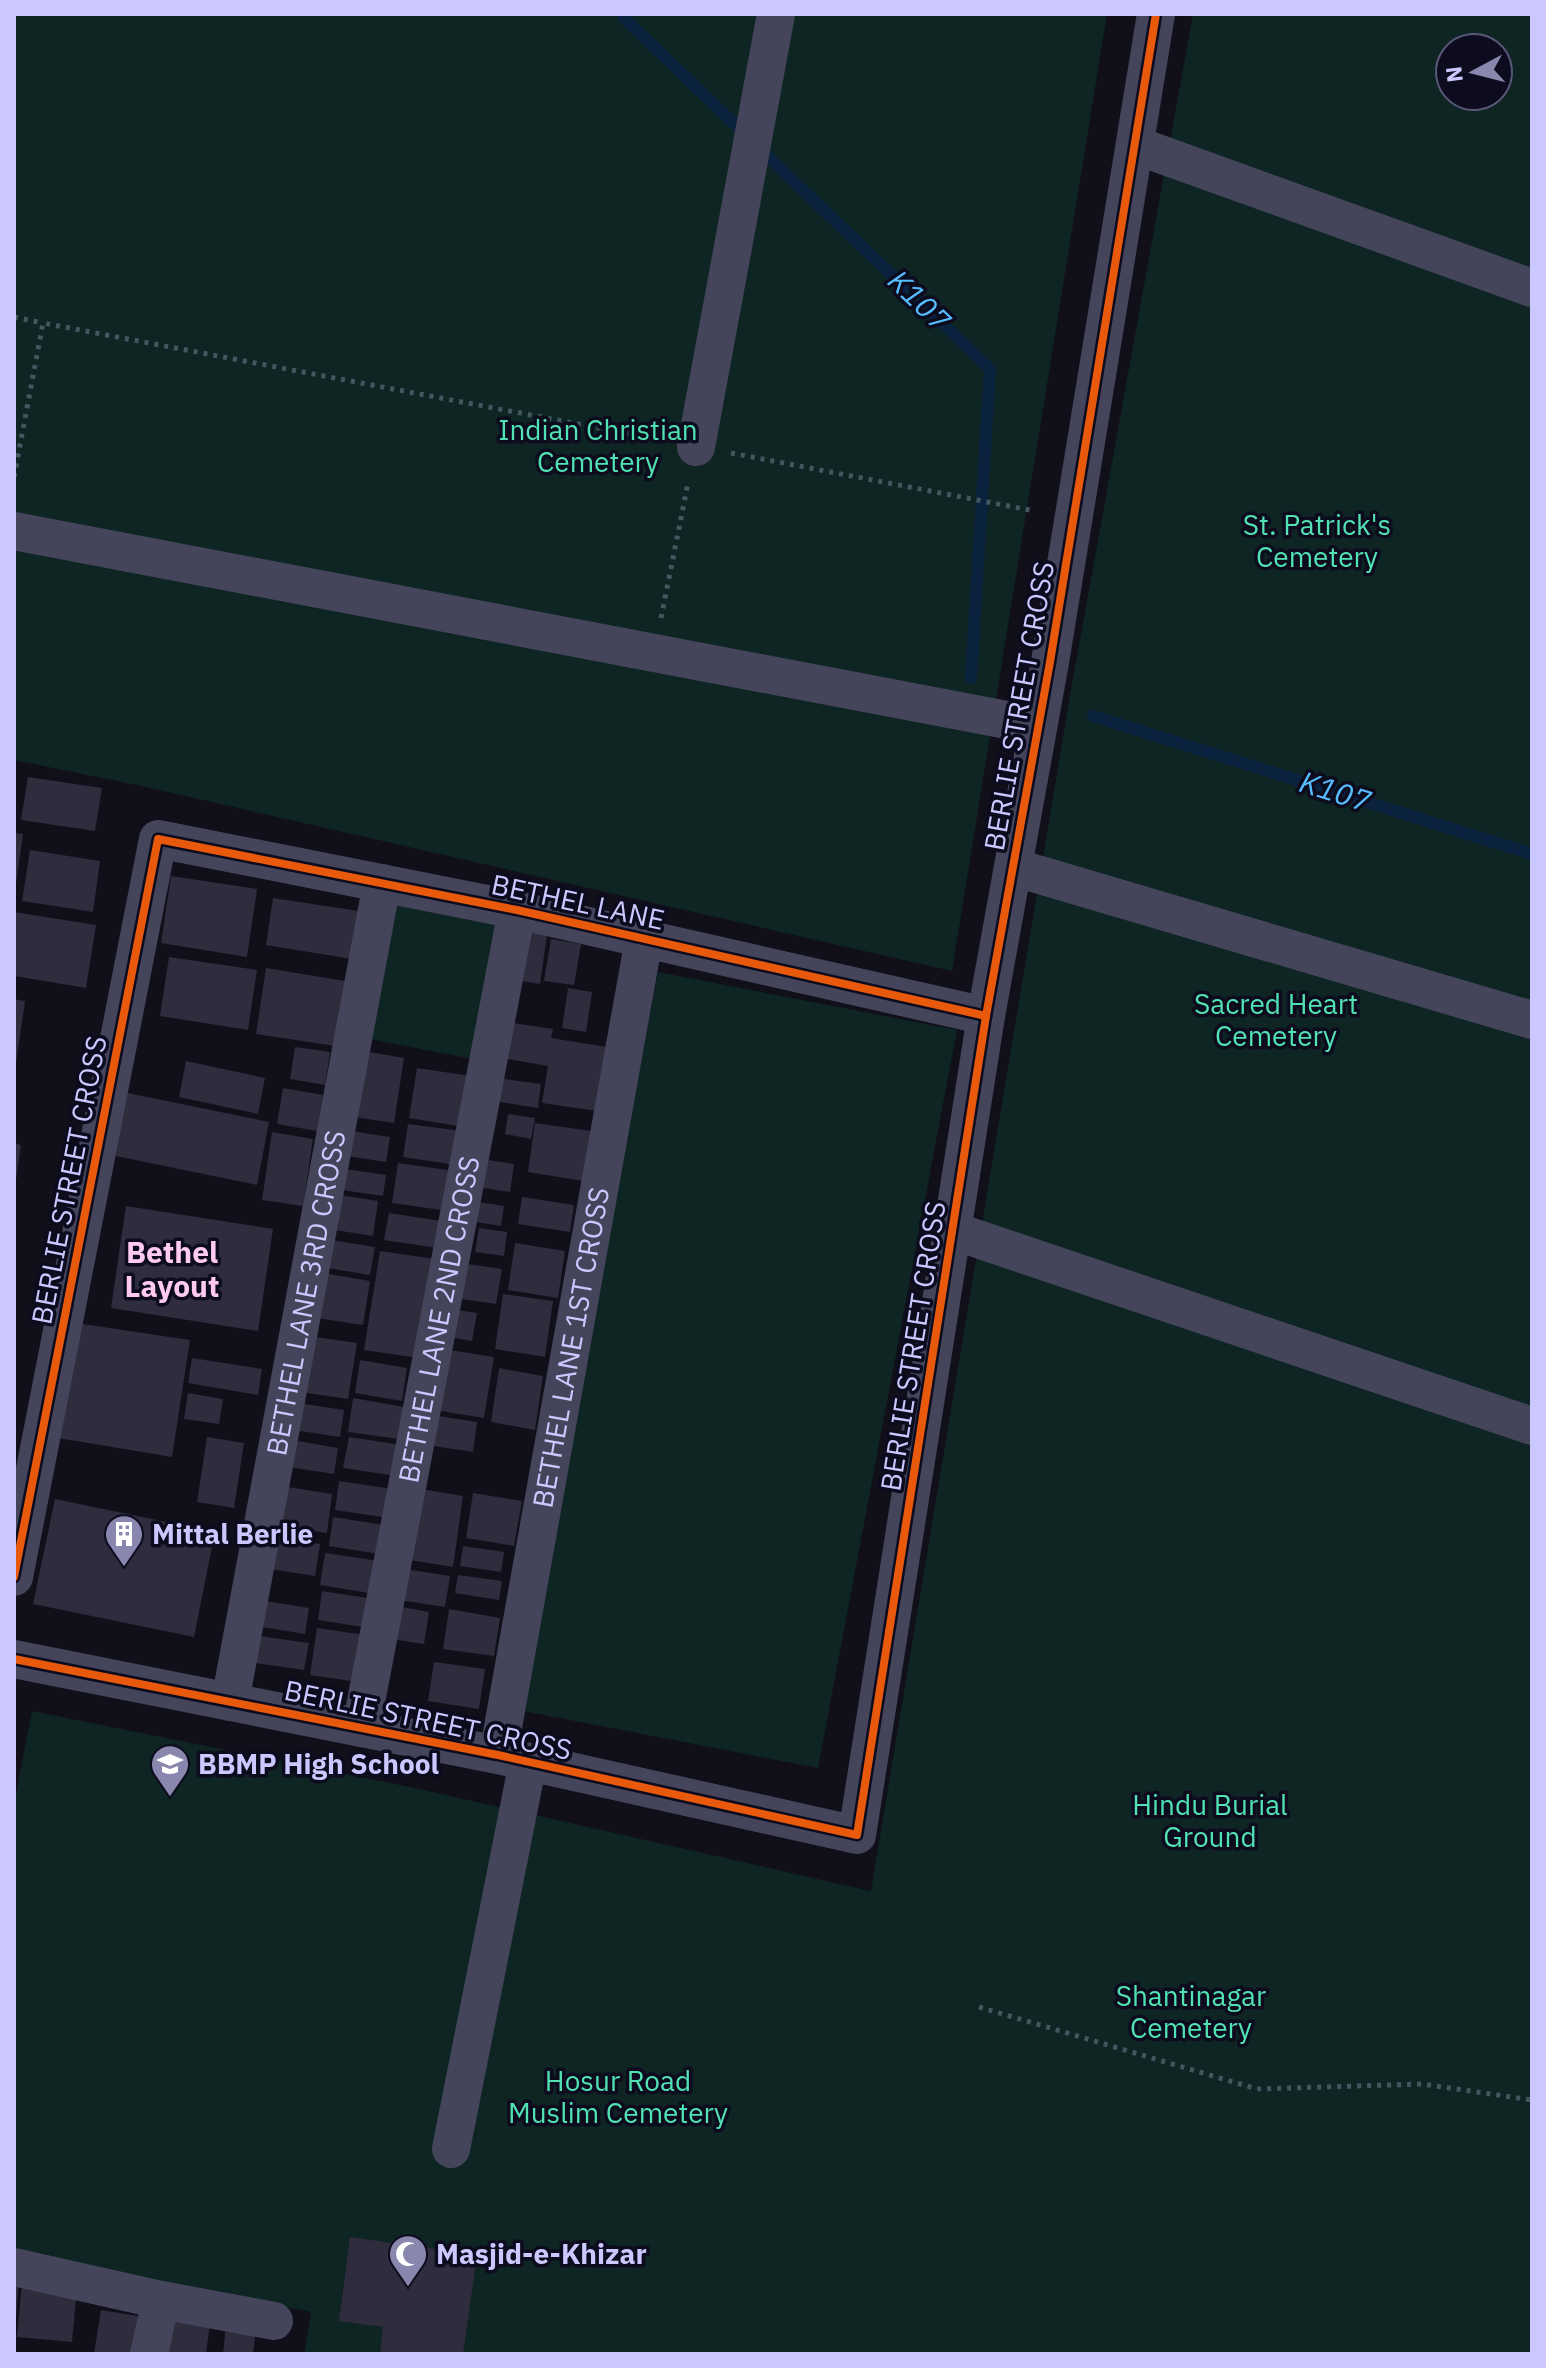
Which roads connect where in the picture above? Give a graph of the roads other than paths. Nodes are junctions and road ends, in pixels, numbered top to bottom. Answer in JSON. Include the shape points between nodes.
{"nodes":[{"id":1,"x":776,"y":14,"type":"edge"},
{"id":2,"x":1156,"y":14,"type":"edge"},
{"id":3,"x":1135,"y":145,"type":"junction"},
{"id":4,"x":1532,"y":288,"type":"edge"},
{"id":5,"x":696,"y":447,"type":"road end"},
{"id":6,"x":14,"y":531,"type":"edge"},
{"id":7,"x":1038,"y":726,"type":"junction"},
{"id":8,"x":158,"y":839,"type":"joint"},
{"id":9,"x":1013,"y":867,"type":"junction"},
{"id":10,"x":382,"y":883,"type":"junction"},
{"id":11,"x":517,"y":910,"type":"junction"},
{"id":12,"x":644,"y":939,"type":"junction"},
{"id":13,"x":986,"y":1016,"type":"junction"},
{"id":14,"x":1532,"y":1020,"type":"edge"},
{"id":15,"x":954,"y":1231,"type":"junction"},
{"id":16,"x":1532,"y":1426,"type":"edge"},
{"id":17,"x":14,"y":1577,"type":"edge"},
{"id":18,"x":14,"y":1659,"type":"edge"},
{"id":19,"x":230,"y":1702,"type":"junction"},
{"id":20,"x":361,"y":1728,"type":"junction"},
{"id":21,"x":513,"y":1758,"type":"junction"},
{"id":22,"x":451,"y":2149,"type":"dead end"},
{"id":23,"x":14,"y":2267,"type":"edge"},
{"id":24,"x":161,"y":2300,"type":"junction"},
{"id":25,"x":274,"y":2321,"type":"dead end"},
{"id":26,"x":149,"y":2354,"type":"edge"}],
"edges":[{"from":1,"to":5,"type":"street"},
{"from":2,"to":3,"type":"street","name":"BERLIE STREET CROSS"},
{"from":3,"to":4,"type":"street"},
{"from":3,"to":7,"type":"street","name":"BERLIE STREET CROSS"},
{"from":6,"to":7,"type":"street"},
{"from":7,"to":9,"type":"street","name":"BERLIE STREET CROSS"},
{"from":8,"to":10,"type":"street","name":"BETHEL LANE"},
{"from":8,"to":17,"type":"street","name":"BERLIE STREET CROSS"},
{"from":9,"to":13,"type":"street","name":"BERLIE STREET CROSS"},
{"from":9,"to":14,"type":"street"},
{"from":10,"to":11,"type":"street","name":"BETHEL LANE"},
{"from":10,"to":19,"type":"street","name":"BETHEL LANE 3RD CROSS"},
{"from":11,"to":12,"type":"street","name":"BETHEL LANE"},
{"from":11,"to":20,"type":"street","name":"BETHEL LANE 2ND CROSS"},
{"from":12,"to":13,"type":"street","name":"BETHEL LANE"},
{"from":12,"to":21,"type":"street","name":"BETHEL LANE 1ST CROSS"},
{"from":13,"to":15,"type":"street","name":"BERLIE STREET CROSS"},
{"from":15,"to":16,"type":"street"},
{"from":15,"to":21,"type":"street","name":"BERLIE STREET CROSS","via":[[857,1835]]},
{"from":18,"to":19,"type":"street","name":"BERLIE STREET CROSS"},
{"from":19,"to":20,"type":"street","name":"BERLIE STREET CROSS"},
{"from":20,"to":21,"type":"street","name":"BERLIE STREET CROSS"},
{"from":21,"to":22,"type":"street","name":"BETHEL LANE 1ST CROSS"},
{"from":23,"to":24,"type":"street"},
{"from":24,"to":25,"type":"street"},
{"from":24,"to":26,"type":"street"}]}
